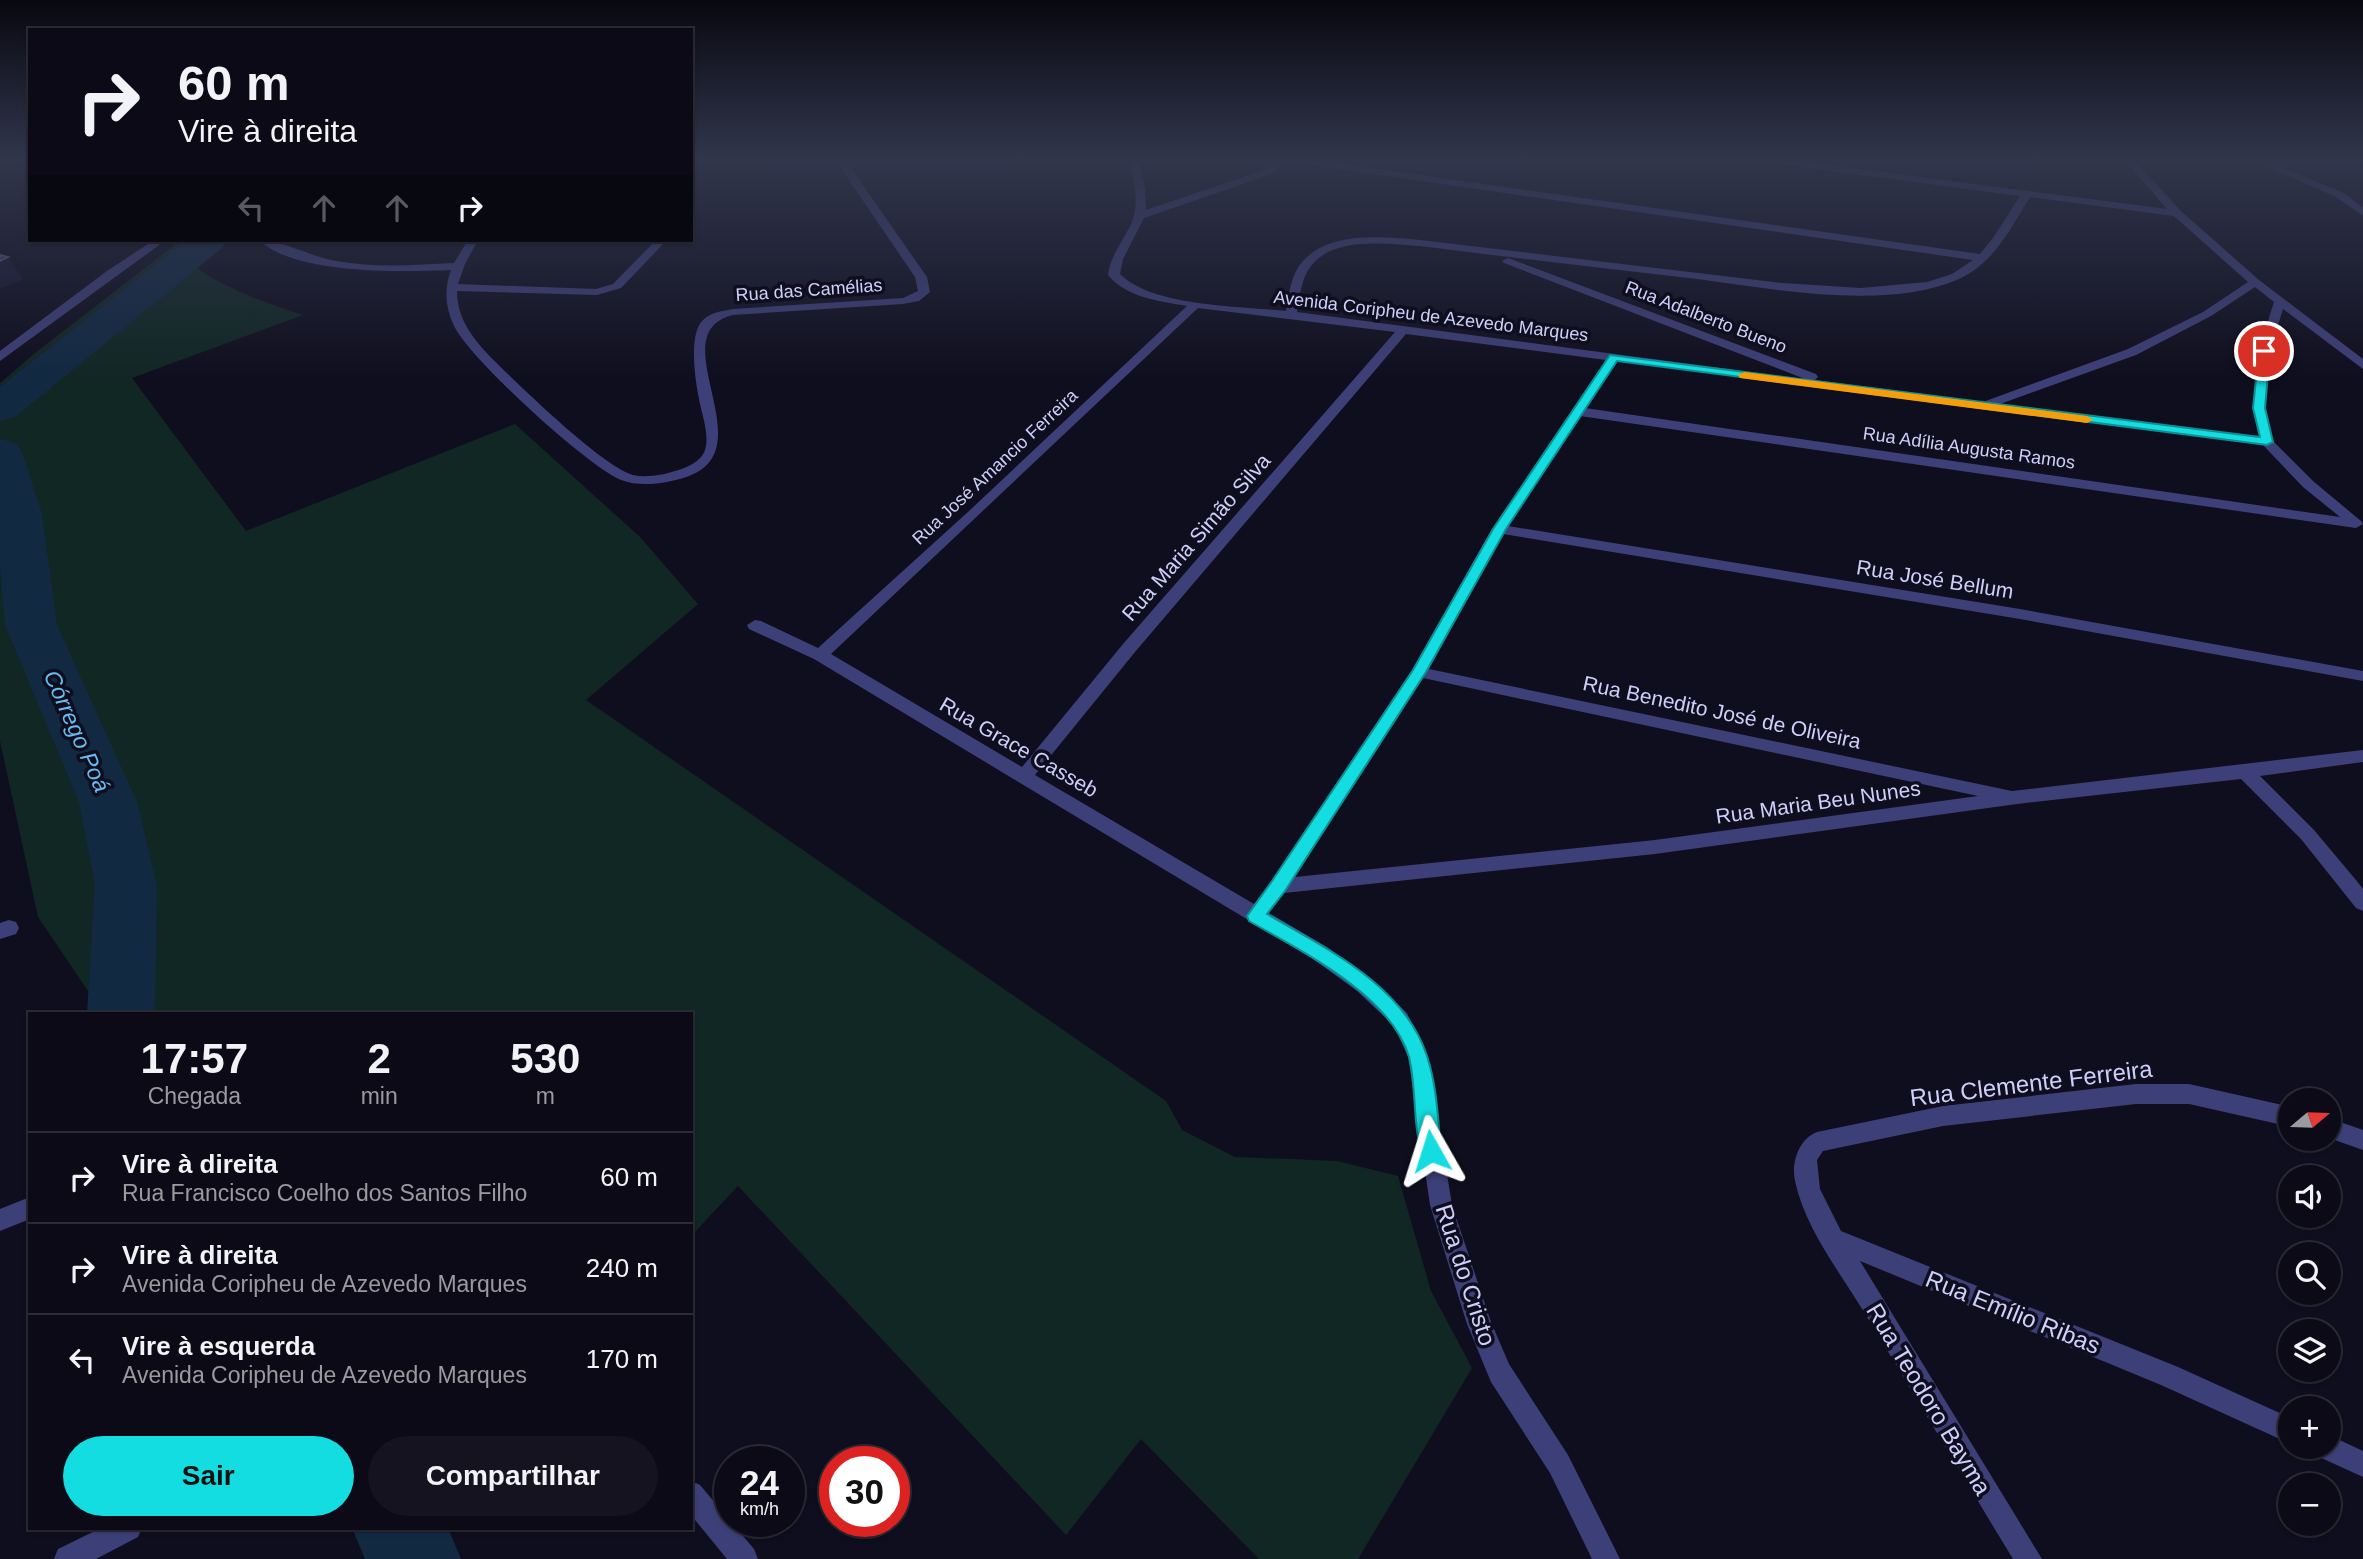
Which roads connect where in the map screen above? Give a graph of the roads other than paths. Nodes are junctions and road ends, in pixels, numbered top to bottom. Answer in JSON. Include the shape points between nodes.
{"nodes":[{"id":1,"x":891,"y":234,"type":"edge"},
{"id":2,"x":1130,"y":234,"type":"edge"},
{"id":3,"x":1815,"y":234,"type":"edge"},
{"id":4,"x":2000,"y":234,"type":"edge"},
{"id":5,"x":2200,"y":234,"type":"edge"},
{"id":6,"x":158,"y":242,"type":"edge"},
{"id":7,"x":268,"y":242,"type":"edge"},
{"id":8,"x":472,"y":242,"type":"edge"},
{"id":9,"x":660,"y":242,"type":"edge"},
{"id":10,"x":1479,"y":250,"type":"junction"},
{"id":11,"x":1985,"y":258,"type":"junction"},
{"id":12,"x":457,"y":266,"type":"junction"},
{"id":13,"x":2255,"y":282,"type":"junction"},
{"id":14,"x":452,"y":287,"type":"junction"},
{"id":15,"x":2280,"y":300,"type":"junction"},
{"id":16,"x":1195,"y":305,"type":"junction"},
{"id":17,"x":1291,"y":314,"type":"junction"},
{"id":18,"x":1403,"y":330,"type":"junction"},
{"id":19,"x":0,"y":357,"type":"edge"},
{"id":20,"x":1614,"y":357,"type":"junction"},
{"id":21,"x":2363,"y":365,"type":"edge"},
{"id":22,"x":1841,"y":388,"type":"junction"},
{"id":23,"x":1983,"y":406,"type":"junction"},
{"id":24,"x":1576,"y":411,"type":"junction"},
{"id":25,"x":2267,"y":442,"type":"junction"},
{"id":26,"x":2359,"y":527,"type":"edge"},
{"id":27,"x":1499,"y":529,"type":"junction"},
{"id":28,"x":755,"y":625,"type":"dead end"},
{"id":29,"x":820,"y":655,"type":"junction"},
{"id":30,"x":1419,"y":672,"type":"junction"},
{"id":31,"x":2363,"y":676,"type":"edge"},
{"id":32,"x":2363,"y":756,"type":"edge"},
{"id":33,"x":2245,"y":772,"type":"junction"},
{"id":34,"x":1025,"y":775,"type":"junction"},
{"id":35,"x":2017,"y":797,"type":"junction"},
{"id":36,"x":1279,"y":886,"type":"junction"},
{"id":37,"x":2363,"y":903,"type":"edge"},
{"id":38,"x":1255,"y":916,"type":"junction"},
{"id":39,"x":2278,"y":1114,"type":"edge"},
{"id":40,"x":2342,"y":1132,"type":"edge"},
{"id":41,"x":2363,"y":1139,"type":"edge"},
{"id":42,"x":28,"y":1209,"type":"edge"},
{"id":43,"x":0,"y":1220,"type":"edge"},
{"id":44,"x":1831,"y":1238,"type":"junction"},
{"id":45,"x":2278,"y":1425,"type":"edge"},
{"id":46,"x":2341,"y":1454,"type":"edge"},
{"id":47,"x":2363,"y":1464,"type":"edge"},
{"id":48,"x":693,"y":1496,"type":"edge"},
{"id":49,"x":125,"y":1530,"type":"edge"},
{"id":50,"x":68,"y":1559,"type":"edge"},
{"id":51,"x":744,"y":1559,"type":"edge"},
{"id":52,"x":1606,"y":1559,"type":"edge"},
{"id":53,"x":2028,"y":1559,"type":"edge"}],
"edges":[{"from":1,"to":14,"type":"street","name":"Rua das Camélias","via":[[921,278],[924,292],[915,299],[733,312],[705,324],[700,340],[712,452],[705,462],[685,472],[640,480],[600,462],[491,363],[461,330]]},
{"from":2,"to":16,"type":"street","name":"Avenida Coripheu de Azevedo Marques","via":[[1115,262],[1116,280],[1142,292]]},
{"from":3,"to":11,"type":"street"},
{"from":4,"to":11,"type":"street"},
{"from":5,"to":13,"type":"street"},
{"from":6,"to":19,"type":"street"},
{"from":7,"to":12,"type":"street","via":[[344,267]]},
{"from":8,"to":12,"type":"street","name":"Rua das Camélias"},
{"from":9,"to":14,"type":"street","via":[[609,290]]},
{"from":10,"to":11,"type":"street","via":[[1804,288],[1873,291],[1954,277]]},
{"from":10,"to":17,"type":"street","via":[[1381,240],[1341,246],[1308,262]]},
{"from":10,"to":22,"type":"street","name":"Rua Adalberto Bueno"},
{"from":12,"to":14,"type":"street","name":"Rua das Camélias"},
{"from":13,"to":15,"type":"street"},
{"from":13,"to":23,"type":"street","via":[[2207,314],[2132,352]]},
{"from":15,"to":21,"type":"street"},
{"from":15,"to":25,"type":"street","via":[[2264,351],[2259,408]]},
{"from":16,"to":17,"type":"street","name":"Avenida Coripheu de Azevedo Marques"},
{"from":16,"to":29,"type":"street","name":"Rua José Amancio Ferreira"},
{"from":17,"to":18,"type":"street","name":"Avenida Coripheu de Azevedo Marques"},
{"from":18,"to":20,"type":"street","name":"Avenida Coripheu de Azevedo Marques"},
{"from":18,"to":34,"type":"street","name":"Rua Maria Simão Silva"},
{"from":20,"to":22,"type":"street","name":"Avenida Coripheu de Azevedo Marques"},
{"from":20,"to":24,"type":"street"},
{"from":22,"to":23,"type":"street","name":"Avenida Coripheu de Azevedo Marques"},
{"from":23,"to":25,"type":"street","name":"Avenida Coripheu de Azevedo Marques"},
{"from":24,"to":26,"type":"street","name":"Rua Adília Augusta Ramos"},
{"from":24,"to":27,"type":"street"},
{"from":25,"to":26,"type":"street"},
{"from":27,"to":30,"type":"street"},
{"from":27,"to":31,"type":"street","name":"Rua José Bellum","via":[[2020,614]]},
{"from":28,"to":29,"type":"street","name":"Rua Grace Casseb"},
{"from":29,"to":34,"type":"street","name":"Rua Grace Casseb"},
{"from":30,"to":35,"type":"street","name":"Rua Benedito José de Oliveira"},
{"from":30,"to":36,"type":"street"},
{"from":32,"to":33,"type":"street","name":"Rua Maria Beu Nunes"},
{"from":33,"to":35,"type":"street","name":"Rua Maria Beu Nunes"},
{"from":33,"to":37,"type":"street","via":[[2334,862]]},
{"from":34,"to":38,"type":"street","name":"Rua Grace Casseb"},
{"from":35,"to":36,"type":"street","name":"Rua Maria Beu Nunes","via":[[1655,847]]},
{"from":36,"to":38,"type":"street"},
{"from":38,"to":52,"type":"street","name":"Rua do Cristo","via":[[1331,961],[1400,1019],[1418,1056],[1441,1205],[1479,1324],[1500,1373],[1559,1464]]},
{"from":39,"to":44,"type":"street","name":"Rua Clemente Ferreira","via":[[2189,1094],[2136,1094],[1943,1116],[1818,1142],[1808,1151],[1805,1176]]},
{"from":40,"to":41,"type":"street"},
{"from":42,"to":43,"type":"street"},
{"from":44,"to":45,"type":"street","name":"Rua Emílio Ribas"},
{"from":44,"to":53,"type":"street","name":"Rua Teodoro Bayma"},
{"from":46,"to":47,"type":"street"},
{"from":48,"to":51,"type":"street"},
{"from":49,"to":50,"type":"street"}]}
